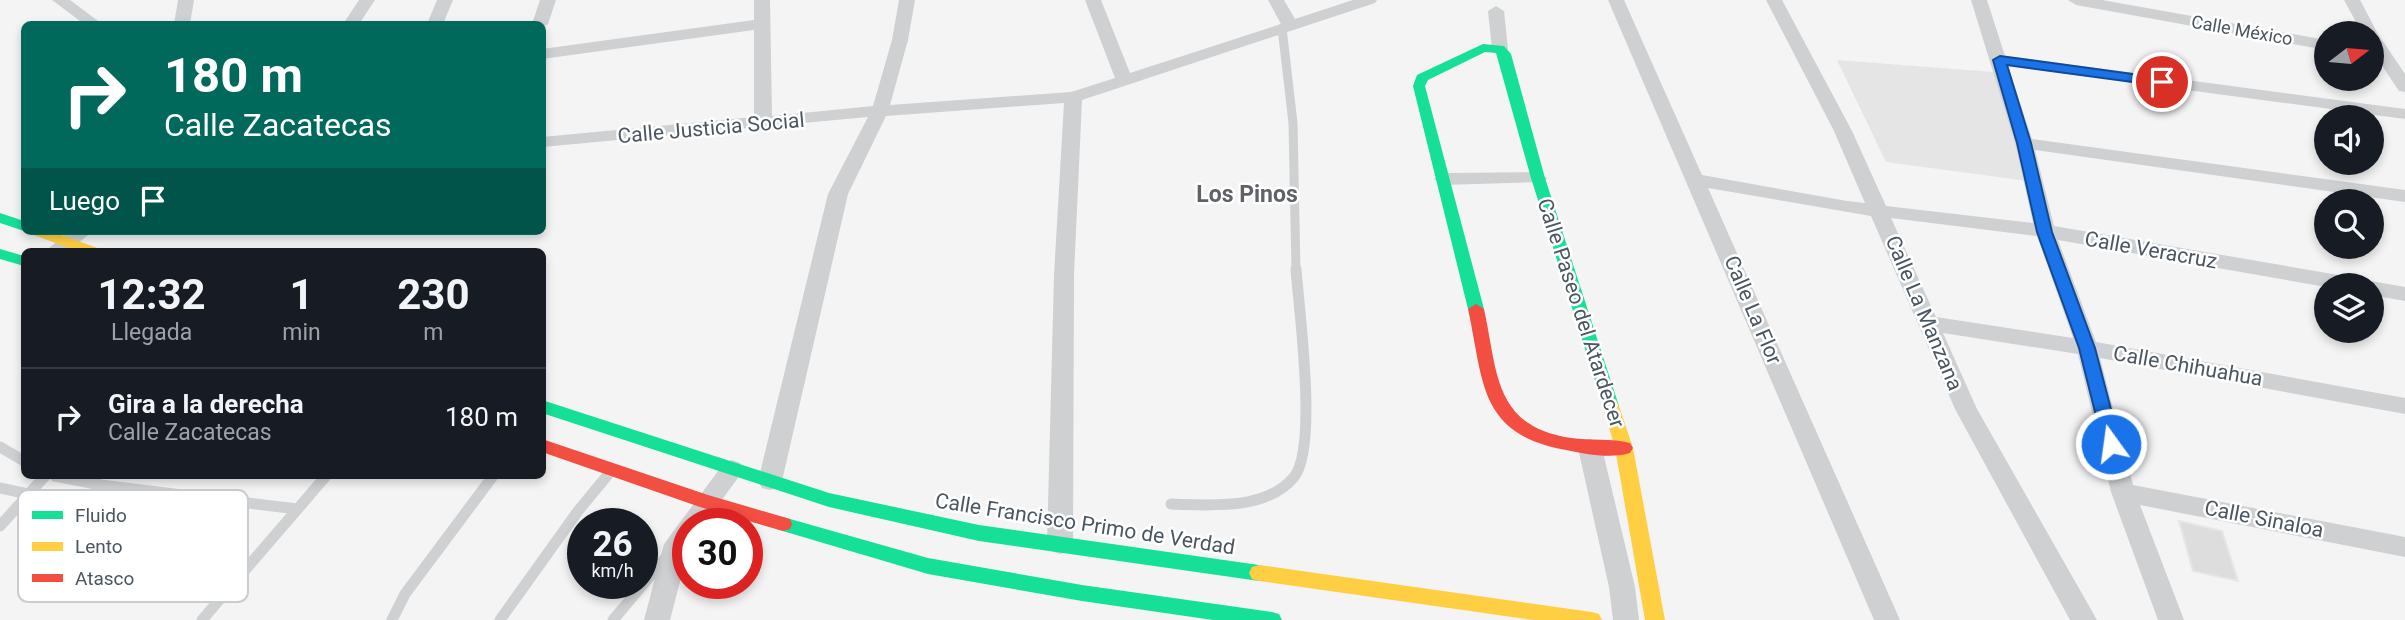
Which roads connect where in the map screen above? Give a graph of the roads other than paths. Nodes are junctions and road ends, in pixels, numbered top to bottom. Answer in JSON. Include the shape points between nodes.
{"nodes":[{"id":1,"x":186,"y":0,"type":"edge"},
{"id":2,"x":367,"y":0,"type":"edge"},
{"id":3,"x":446,"y":0,"type":"edge"},
{"id":4,"x":548,"y":0,"type":"edge"},
{"id":5,"x":762,"y":0,"type":"edge"},
{"id":6,"x":907,"y":0,"type":"edge"},
{"id":7,"x":1093,"y":0,"type":"edge"},
{"id":8,"x":1276,"y":0,"type":"edge"},
{"id":9,"x":1369,"y":0,"type":"edge"},
{"id":10,"x":1616,"y":0,"type":"edge"},
{"id":11,"x":1774,"y":0,"type":"edge"},
{"id":12,"x":1979,"y":0,"type":"edge"},
{"id":13,"x":2076,"y":0,"type":"edge"},
{"id":14,"x":2352,"y":0,"type":"edge"},
{"id":15,"x":63,"y":1,"type":"edge"},
{"id":16,"x":1496,"y":11,"type":"dead end"},
{"id":17,"x":90,"y":21,"type":"edge"},
{"id":18,"x":182,"y":21,"type":"edge"},
{"id":19,"x":353,"y":21,"type":"edge"},
{"id":20,"x":436,"y":21,"type":"edge"},
{"id":21,"x":541,"y":21,"type":"edge"},
{"id":22,"x":2364,"y":21,"type":"edge"},
{"id":23,"x":761,"y":24,"type":"junction"},
{"id":24,"x":1286,"y":26,"type":"junction"},
{"id":25,"x":2314,"y":43,"type":"edge"},
{"id":26,"x":1500,"y":49,"type":"junction"},
{"id":27,"x":546,"y":53,"type":"edge"},
{"id":28,"x":2384,"y":55,"type":"edge"},
{"id":29,"x":2405,"y":59,"type":"edge"},
{"id":30,"x":2000,"y":60,"type":"junction"},
{"id":31,"x":2384,"y":63,"type":"edge"},
{"id":32,"x":1125,"y":81,"type":"junction"},
{"id":33,"x":2405,"y":87,"type":"edge"},
{"id":34,"x":1073,"y":97,"type":"junction"},
{"id":35,"x":880,"y":111,"type":"junction"},
{"id":36,"x":2405,"y":114,"type":"edge"},
{"id":37,"x":763,"y":123,"type":"junction"},
{"id":38,"x":546,"y":142,"type":"edge"},
{"id":39,"x":2024,"y":143,"type":"junction"},
{"id":40,"x":1538,"y":178,"type":"junction"},
{"id":41,"x":1443,"y":179,"type":"junction"},
{"id":42,"x":1696,"y":180,"type":"junction"},
{"id":43,"x":2405,"y":196,"type":"edge"},
{"id":44,"x":1879,"y":210,"type":"junction"},
{"id":45,"x":0,"y":218,"type":"edge"},
{"id":46,"x":21,"y":225,"type":"edge"},
{"id":47,"x":2045,"y":232,"type":"junction"},
{"id":48,"x":48,"y":235,"type":"edge"},
{"id":49,"x":68,"y":242,"type":"edge"},
{"id":50,"x":0,"y":254,"type":"edge"},
{"id":51,"x":21,"y":260,"type":"edge"},
{"id":52,"x":2314,"y":278,"type":"edge"},
{"id":53,"x":2384,"y":290,"type":"edge"},
{"id":54,"x":2405,"y":294,"type":"edge"},
{"id":55,"x":1928,"y":323,"type":"junction"},
{"id":56,"x":2087,"y":348,"type":"junction"},
{"id":57,"x":2405,"y":405,"type":"edge"},
{"id":58,"x":546,"y":407,"type":"edge"},
{"id":59,"x":0,"y":447,"type":"edge"},
{"id":60,"x":546,"y":447,"type":"edge"},
{"id":61,"x":1624,"y":447,"type":"junction"},
{"id":62,"x":1590,"y":448,"type":"junction"},
{"id":63,"x":21,"y":459,"type":"edge"},
{"id":64,"x":732,"y":469,"type":"junction"},
{"id":65,"x":611,"y":471,"type":"junction"},
{"id":66,"x":71,"y":479,"type":"edge"},
{"id":67,"x":323,"y":479,"type":"edge"},
{"id":68,"x":491,"y":479,"type":"edge"},
{"id":69,"x":770,"y":481,"type":"junction"},
{"id":70,"x":0,"y":488,"type":"edge"},
{"id":71,"x":138,"y":490,"type":"edge"},
{"id":72,"x":18,"y":492,"type":"edge"},
{"id":73,"x":2123,"y":492,"type":"junction"},
{"id":74,"x":706,"y":502,"type":"junction"},
{"id":75,"x":248,"y":503,"type":"edge"},
{"id":76,"x":1171,"y":504,"type":"dead end"},
{"id":77,"x":18,"y":505,"type":"edge"},
{"id":78,"x":702,"y":508,"type":"edge"},
{"id":79,"x":298,"y":509,"type":"junction"},
{"id":80,"x":0,"y":526,"type":"edge"},
{"id":81,"x":1060,"y":544,"type":"junction"},
{"id":82,"x":2405,"y":547,"type":"edge"},
{"id":83,"x":672,"y":548,"type":"edge"},
{"id":84,"x":248,"y":567,"type":"edge"},
{"id":85,"x":672,"y":573,"type":"edge"},
{"id":86,"x":218,"y":602,"type":"edge"},
{"id":87,"x":202,"y":620,"type":"edge"},
{"id":88,"x":392,"y":620,"type":"edge"},
{"id":89,"x":500,"y":620,"type":"edge"},
{"id":90,"x":613,"y":620,"type":"edge"},
{"id":91,"x":657,"y":620,"type":"edge"},
{"id":92,"x":1272,"y":620,"type":"edge"},
{"id":93,"x":1592,"y":620,"type":"edge"},
{"id":94,"x":1626,"y":620,"type":"edge"},
{"id":95,"x":1655,"y":620,"type":"edge"},
{"id":96,"x":1887,"y":620,"type":"edge"},
{"id":97,"x":2084,"y":620,"type":"edge"},
{"id":98,"x":2171,"y":620,"type":"edge"}],
"edges":[{"from":1,"to":18,"type":"street"},
{"from":2,"to":19,"type":"street"},
{"from":3,"to":20,"type":"street"},
{"from":4,"to":21,"type":"street"},
{"from":5,"to":23,"type":"street"},
{"from":6,"to":35,"type":"street"},
{"from":7,"to":32,"type":"street"},
{"from":8,"to":24,"type":"street"},
{"from":9,"to":24,"type":"street","name":"Calle Justicia Social"},
{"from":10,"to":42,"type":"street","name":"Calle La Flor"},
{"from":11,"to":44,"type":"street","name":"Calle La Manzana"},
{"from":12,"to":30,"type":"street"},
{"from":13,"to":25,"type":"street","name":"Calle México"},
{"from":14,"to":22,"type":"street"},
{"from":15,"to":17,"type":"street"},
{"from":16,"to":26,"type":"street","name":"Calle Paseo del Atardecer"},
{"from":23,"to":27,"type":"street"},
{"from":23,"to":37,"type":"street"},
{"from":24,"to":32,"type":"street","name":"Calle Justicia Social"},
{"from":24,"to":76,"type":"lane","via":[[1306,417],[1302,463],[1278,490],[1254,500],[1223,505]]},
{"from":26,"to":40,"type":"main road","name":"Calle Paseo del Atardecer"},
{"from":26,"to":41,"type":"main road","name":"Calle Paseo del Atardecer","via":[[1483,48],[1422,78],[1419,86]]},
{"from":28,"to":29,"type":"street"},
{"from":30,"to":36,"type":"street"},
{"from":30,"to":39,"type":"street"},
{"from":31,"to":33,"type":"street"},
{"from":32,"to":34,"type":"street","name":"Calle Justicia Social"},
{"from":34,"to":35,"type":"street","name":"Calle Justicia Social"},
{"from":34,"to":81,"type":"street","via":[[1064,275]]},
{"from":35,"to":37,"type":"street","name":"Calle Justicia Social"},
{"from":35,"to":69,"type":"street","via":[[838,194]]},
{"from":37,"to":38,"type":"street","name":"Calle Justicia Social"},
{"from":39,"to":43,"type":"street"},
{"from":39,"to":47,"type":"street"},
{"from":40,"to":41,"type":"street","name":"Calle Paseo del Atardecer"},
{"from":40,"to":61,"type":"main road","name":"Calle Paseo del Atardecer"},
{"from":41,"to":62,"type":"main road","name":"Calle Paseo del Atardecer","via":[[1500,404],[1510,420],[1527,432]]},
{"from":42,"to":44,"type":"street","name":"Calle Veracruz"},
{"from":42,"to":96,"type":"street","name":"Calle La Flor"},
{"from":44,"to":47,"type":"street","name":"Calle Veracruz"},
{"from":44,"to":55,"type":"street","name":"Calle La Manzana"},
{"from":45,"to":46,"type":"main road"},
{"from":47,"to":52,"type":"street","name":"Calle Veracruz"},
{"from":47,"to":56,"type":"street"},
{"from":48,"to":49,"type":"main road"},
{"from":50,"to":51,"type":"main road"},
{"from":53,"to":54,"type":"street"},
{"from":55,"to":56,"type":"street","name":"Calle Chihuahua"},
{"from":55,"to":97,"type":"street","name":"Calle La Manzana","via":[[1966,409]]},
{"from":56,"to":57,"type":"street","name":"Calle Chihuahua"},
{"from":56,"to":73,"type":"street"},
{"from":58,"to":64,"type":"main road","name":"Calle Francisco Primo de Verdad"},
{"from":59,"to":63,"type":"lane"},
{"from":60,"to":65,"type":"main road"},
{"from":61,"to":62,"type":"main road","name":"Calle Paseo del Atardecer"},
{"from":61,"to":95,"type":"main road","name":"Calle Paseo del Atardecer"},
{"from":62,"to":94,"type":"street","name":"Calle Paseo del Atardecer"},
{"from":64,"to":69,"type":"main road","name":"Calle Francisco Primo de Verdad"},
{"from":64,"to":74,"type":"street"},
{"from":65,"to":74,"type":"main road"},
{"from":65,"to":89,"type":"lane"},
{"from":66,"to":71,"type":"lane"},
{"from":67,"to":79,"type":"lane"},
{"from":68,"to":88,"type":"lane","via":[[405,594]]},
{"from":69,"to":81,"type":"main road","name":"Calle Francisco Primo de Verdad","via":[[829,500],[979,533]]},
{"from":70,"to":72,"type":"lane"},
{"from":73,"to":82,"type":"street","name":"Calle Sinaloa"},
{"from":73,"to":98,"type":"street"},
{"from":74,"to":78,"type":"street"},
{"from":74,"to":92,"type":"main road","via":[[928,566]]},
{"from":75,"to":79,"type":"lane"},
{"from":77,"to":80,"type":"lane"},
{"from":79,"to":84,"type":"lane"},
{"from":81,"to":93,"type":"main road","name":"Calle Francisco Primo de Verdad"},
{"from":83,"to":90,"type":"lane"},
{"from":85,"to":91,"type":"street"},
{"from":86,"to":87,"type":"lane"}]}
